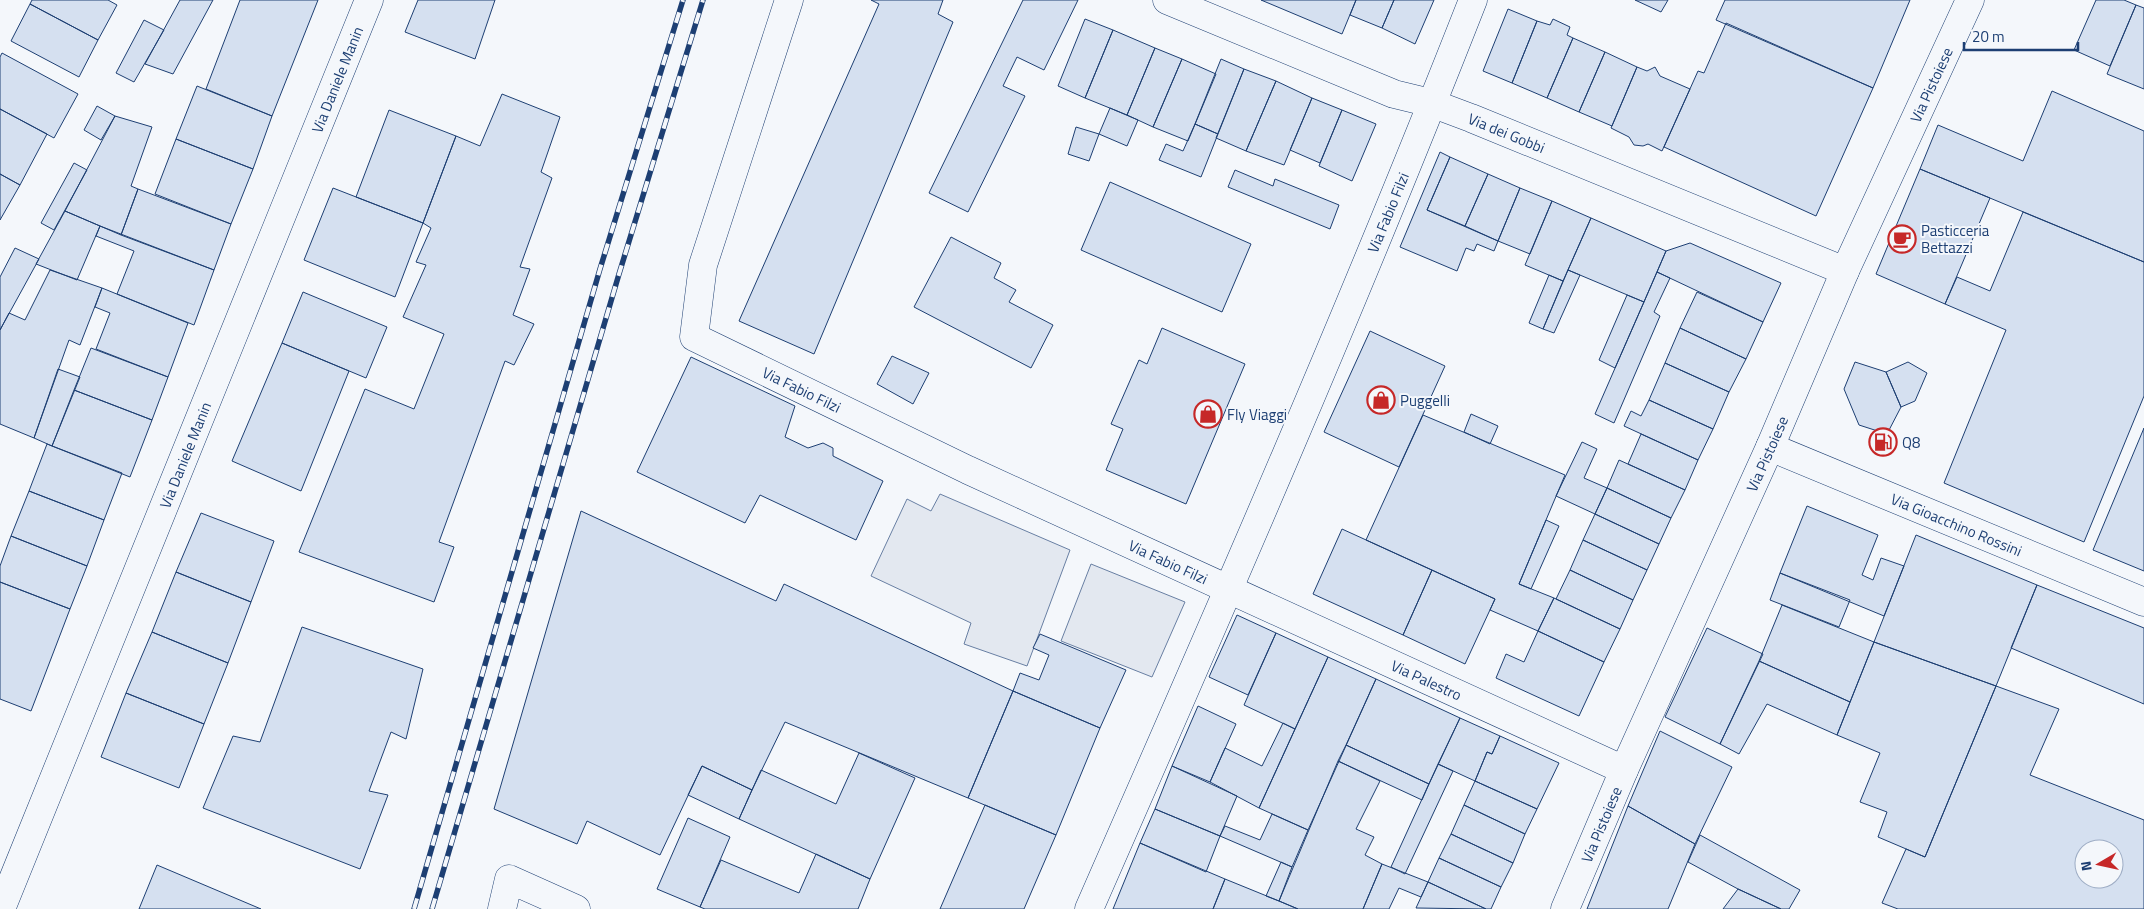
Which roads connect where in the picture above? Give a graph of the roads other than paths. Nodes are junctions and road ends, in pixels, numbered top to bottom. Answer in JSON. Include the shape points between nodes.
{"nodes":[{"id":1,"x":369,"y":0,"type":"edge"},
{"id":2,"x":789,"y":0,"type":"edge"},
{"id":3,"x":1167,"y":0,"type":"edge"},
{"id":4,"x":1473,"y":0,"type":"edge"},
{"id":5,"x":1970,"y":0,"type":"edge"},
{"id":6,"x":1431,"y":103,"type":"junction"},
{"id":7,"x":1845,"y":271,"type":"junction"},
{"id":8,"x":1770,"y":447,"type":"junction"},
{"id":9,"x":1228,"y":590,"type":"junction"},
{"id":10,"x":2144,"y":602,"type":"edge"},
{"id":11,"x":1624,"y":770,"type":"junction"},
{"id":12,"x":1,"y":909,"type":"edge"},
{"id":13,"x":502,"y":909,"type":"edge"},
{"id":14,"x":576,"y":909,"type":"edge"},
{"id":15,"x":1089,"y":909,"type":"edge"},
{"id":16,"x":1565,"y":909,"type":"edge"}],
"edges":[{"from":1,"to":12,"type":"street","name":"Via Daniele Manin"},
{"from":2,"to":9,"type":"street","name":"Via Fabio Filzi","via":[[704,265],[694,337],[855,417]]},
{"from":3,"to":6,"type":"street","name":"Via dei Gobbi","via":[[1394,94]]},
{"from":4,"to":6,"type":"street","name":"Via Fabio Filzi"},
{"from":5,"to":7,"type":"street","name":"Via Pistoiese"},
{"from":6,"to":7,"type":"street","name":"Via dei Gobbi"},
{"from":6,"to":9,"type":"street","name":"Via Fabio Filzi"},
{"from":7,"to":8,"type":"street","name":"Via Pistoiese"},
{"from":8,"to":10,"type":"street","name":"Via Gioacchino Rossini"},
{"from":8,"to":11,"type":"street","name":"Via Pistoiese"},
{"from":9,"to":11,"type":"street","name":"Via Palestro"},
{"from":9,"to":15,"type":"street","name":"Via Fabio Filzi"},
{"from":11,"to":16,"type":"street","name":"Via Pistoiese"},
{"from":13,"to":14,"type":"street","via":[[509,879]]}]}
